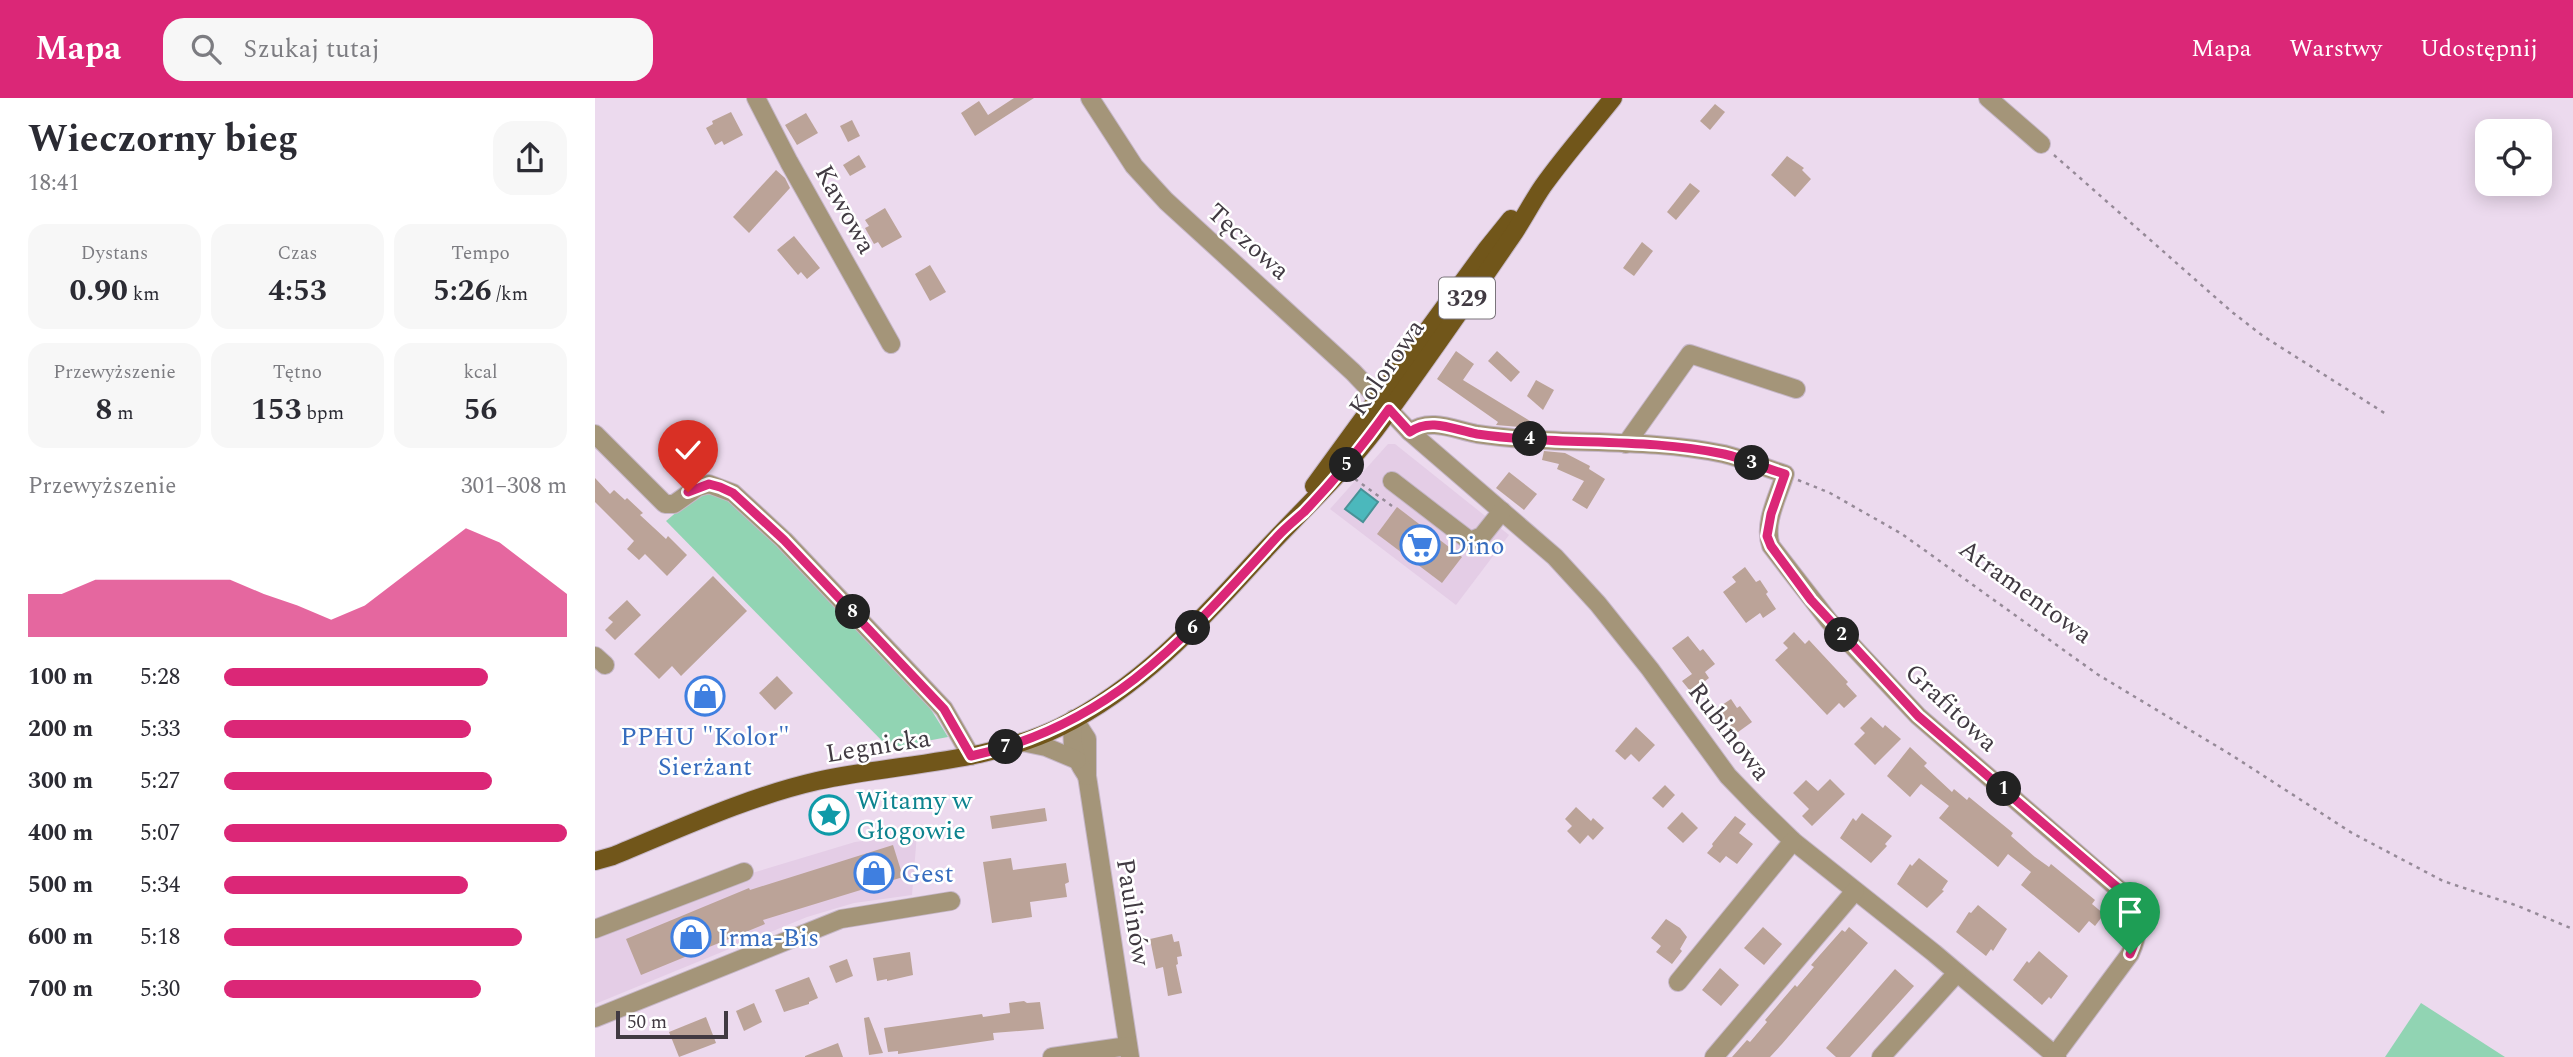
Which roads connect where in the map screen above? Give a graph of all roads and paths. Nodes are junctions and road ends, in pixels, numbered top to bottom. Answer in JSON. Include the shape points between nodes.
{"nodes":[{"id":1,"x":757,"y":98,"type":"edge"},
{"id":2,"x":1090,"y":98,"type":"edge"},
{"id":3,"x":1613,"y":98,"type":"edge"},
{"id":4,"x":1989,"y":98,"type":"edge"},
{"id":5,"x":2041,"y":144,"type":"joint"},
{"id":6,"x":891,"y":344,"type":"dead end"},
{"id":7,"x":1796,"y":389,"type":"dead end"},
{"id":8,"x":1384,"y":403,"type":"junction"},
{"id":9,"x":2386,"y":414,"type":"dead end"},
{"id":10,"x":1410,"y":432,"type":"junction"},
{"id":11,"x":595,"y":434,"type":"edge"},
{"id":12,"x":1626,"y":444,"type":"junction"},
{"id":13,"x":1785,"y":474,"type":"junction"},
{"id":14,"x":1351,"y":476,"type":"dead end"},
{"id":15,"x":1392,"y":481,"type":"dead end"},
{"id":16,"x":1392,"y":506,"type":"dead end"},
{"id":17,"x":1502,"y":511,"type":"junction"},
{"id":18,"x":1074,"y":719,"type":"junction"},
{"id":19,"x":1022,"y":742,"type":"junction"},
{"id":20,"x":971,"y":756,"type":"junction"},
{"id":21,"x":1077,"y":760,"type":"junction"},
{"id":22,"x":1087,"y":776,"type":"junction"},
{"id":23,"x":1793,"y":841,"type":"junction"},
{"id":24,"x":613,"y":856,"type":"junction"},
{"id":25,"x":595,"y":861,"type":"edge"},
{"id":26,"x":595,"y":868,"type":"edge"},
{"id":27,"x":744,"y":872,"type":"dead end"},
{"id":28,"x":1855,"y":891,"type":"junction"},
{"id":29,"x":951,"y":901,"type":"dead end"},
{"id":30,"x":595,"y":929,"type":"edge"},
{"id":31,"x":2573,"y":929,"type":"edge"},
{"id":32,"x":1957,"y":973,"type":"junction"},
{"id":33,"x":1678,"y":982,"type":"dead end"},
{"id":34,"x":595,"y":1018,"type":"edge"},
{"id":35,"x":1129,"y":1051,"type":"edge"},
{"id":36,"x":2056,"y":1056,"type":"edge"},
{"id":37,"x":1052,"y":1057,"type":"edge"},
{"id":38,"x":1714,"y":1057,"type":"edge"},
{"id":39,"x":1881,"y":1057,"type":"edge"}],
"edges":[{"from":1,"to":6,"type":"street","name":"Kawowa"},
{"from":2,"to":8,"type":"street","name":"Tęczowa","via":[[1134,166],[1166,201]]},
{"from":3,"to":8,"type":"main road","name":"Kolorowa","number":"329"},
{"from":4,"to":5,"type":"street"},
{"from":5,"to":9,"type":"path","via":[[2232,312]]},
{"from":7,"to":12,"type":"street","via":[[1690,354]]},
{"from":8,"to":10,"type":"street","name":"Rubinowa"},
{"from":8,"to":18,"type":"main road","name":"Kolorowa","number":"329","via":[[1343,468],[1194,627],[1113,696]]},
{"from":10,"to":12,"type":"street","via":[[1426,424],[1489,435]]},
{"from":10,"to":17,"type":"street","name":"Rubinowa"},
{"from":11,"to":20,"type":"street","via":[[665,504],[674,504],[709,484],[733,493],[784,540],[944,709]]},
{"from":12,"to":13,"type":"street","via":[[1725,454]]},
{"from":13,"to":31,"type":"path","name":"Atramentowa","via":[[1830,493],[1902,534],[2097,674],[2352,833],[2443,881]]},
{"from":13,"to":36,"type":"street","name":"Grafitowa","via":[[1767,536],[1798,584],[1918,716],[2125,894],[2135,908],[2138,924],[2130,954]]},
{"from":14,"to":16,"type":"path"},
{"from":15,"to":17,"type":"street","via":[[1471,541],[1482,536]]},
{"from":17,"to":23,"type":"street","name":"Rubinowa","via":[[1555,557],[1598,604],[1728,776]]},
{"from":18,"to":19,"type":"main road","name":"Legnicka","number":"329"},
{"from":18,"to":21,"type":"street","name":"Paulinów","via":[[1071,744]]},
{"from":18,"to":22,"type":"street","name":"Paulinów","via":[[1087,739]]},
{"from":19,"to":20,"type":"main road","name":"Legnicka","number":"329"},
{"from":19,"to":21,"type":"street"},
{"from":20,"to":24,"type":"main road","name":"Legnicka","number":"329","via":[[812,782]]},
{"from":21,"to":22,"type":"street","name":"Paulinów"},
{"from":22,"to":35,"type":"street","name":"Paulinów"},
{"from":23,"to":28,"type":"street","name":"Rubinowa"},
{"from":23,"to":33,"type":"street"},
{"from":24,"to":25,"type":"main road","name":"Legnicka","number":"329"},
{"from":24,"to":26,"type":"main road","name":"Legnicka","number":"329"},
{"from":27,"to":30,"type":"street"},
{"from":28,"to":32,"type":"street","name":"Rubinowa"},
{"from":28,"to":38,"type":"street"},
{"from":29,"to":34,"type":"street","via":[[841,919]]},
{"from":32,"to":36,"type":"street","name":"Rubinowa"},
{"from":32,"to":39,"type":"street"},
{"from":35,"to":37,"type":"street"}]}
